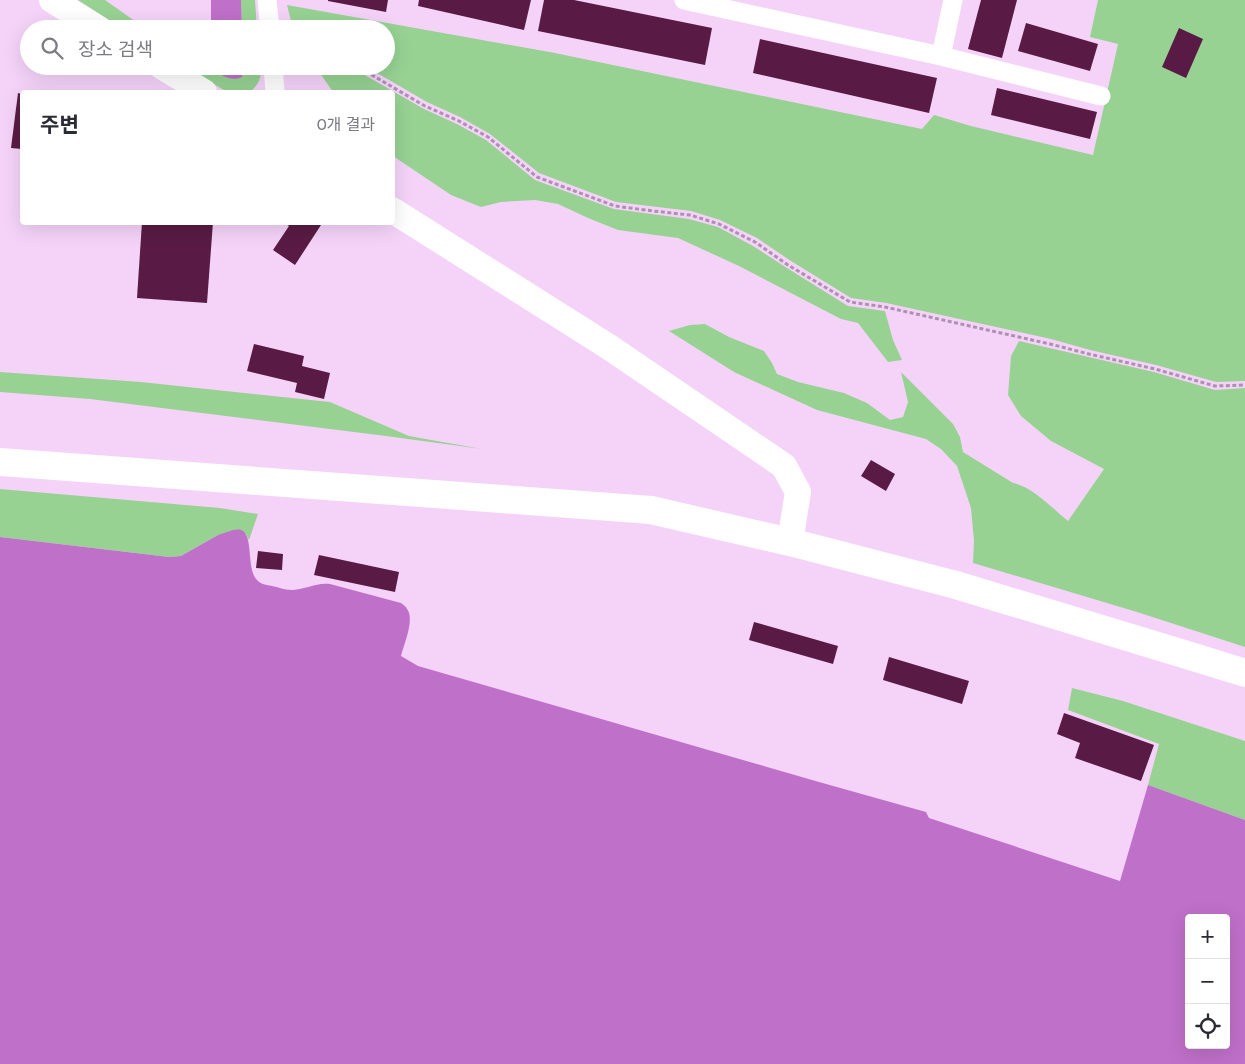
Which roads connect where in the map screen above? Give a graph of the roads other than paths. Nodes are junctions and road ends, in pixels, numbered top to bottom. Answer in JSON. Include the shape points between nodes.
{"nodes":[{"id":1,"x":52,"y":0,"type":"edge"},
{"id":2,"x":267,"y":0,"type":"edge"},
{"id":3,"x":684,"y":0,"type":"edge"},
{"id":4,"x":953,"y":0,"type":"edge"},
{"id":5,"x":84,"y":20,"type":"edge"},
{"id":6,"x":269,"y":20,"type":"edge"},
{"id":7,"x":941,"y":56,"type":"junction"},
{"id":8,"x":176,"y":75,"type":"edge"},
{"id":9,"x":274,"y":75,"type":"edge"},
{"id":10,"x":201,"y":90,"type":"edge"},
{"id":11,"x":275,"y":90,"type":"edge"},
{"id":12,"x":1101,"y":96,"type":"dead end"},
{"id":13,"x":395,"y":212,"type":"edge"},
{"id":14,"x":0,"y":462,"type":"edge"},
{"id":15,"x":790,"y":542,"type":"junction"},
{"id":16,"x":1245,"y":673,"type":"edge"}],
"edges":[{"from":1,"to":5,"type":"main road"},
{"from":2,"to":6,"type":"street"},
{"from":3,"to":7,"type":"street"},
{"from":4,"to":7,"type":"street"},
{"from":7,"to":12,"type":"street"},
{"from":8,"to":10,"type":"main road"},
{"from":9,"to":11,"type":"street"},
{"from":13,"to":15,"type":"main road","via":[[609,347],[784,466],[798,492]]},
{"from":14,"to":15,"type":"highway","via":[[650,510]]},
{"from":15,"to":16,"type":"highway","via":[[956,585]]}]}
